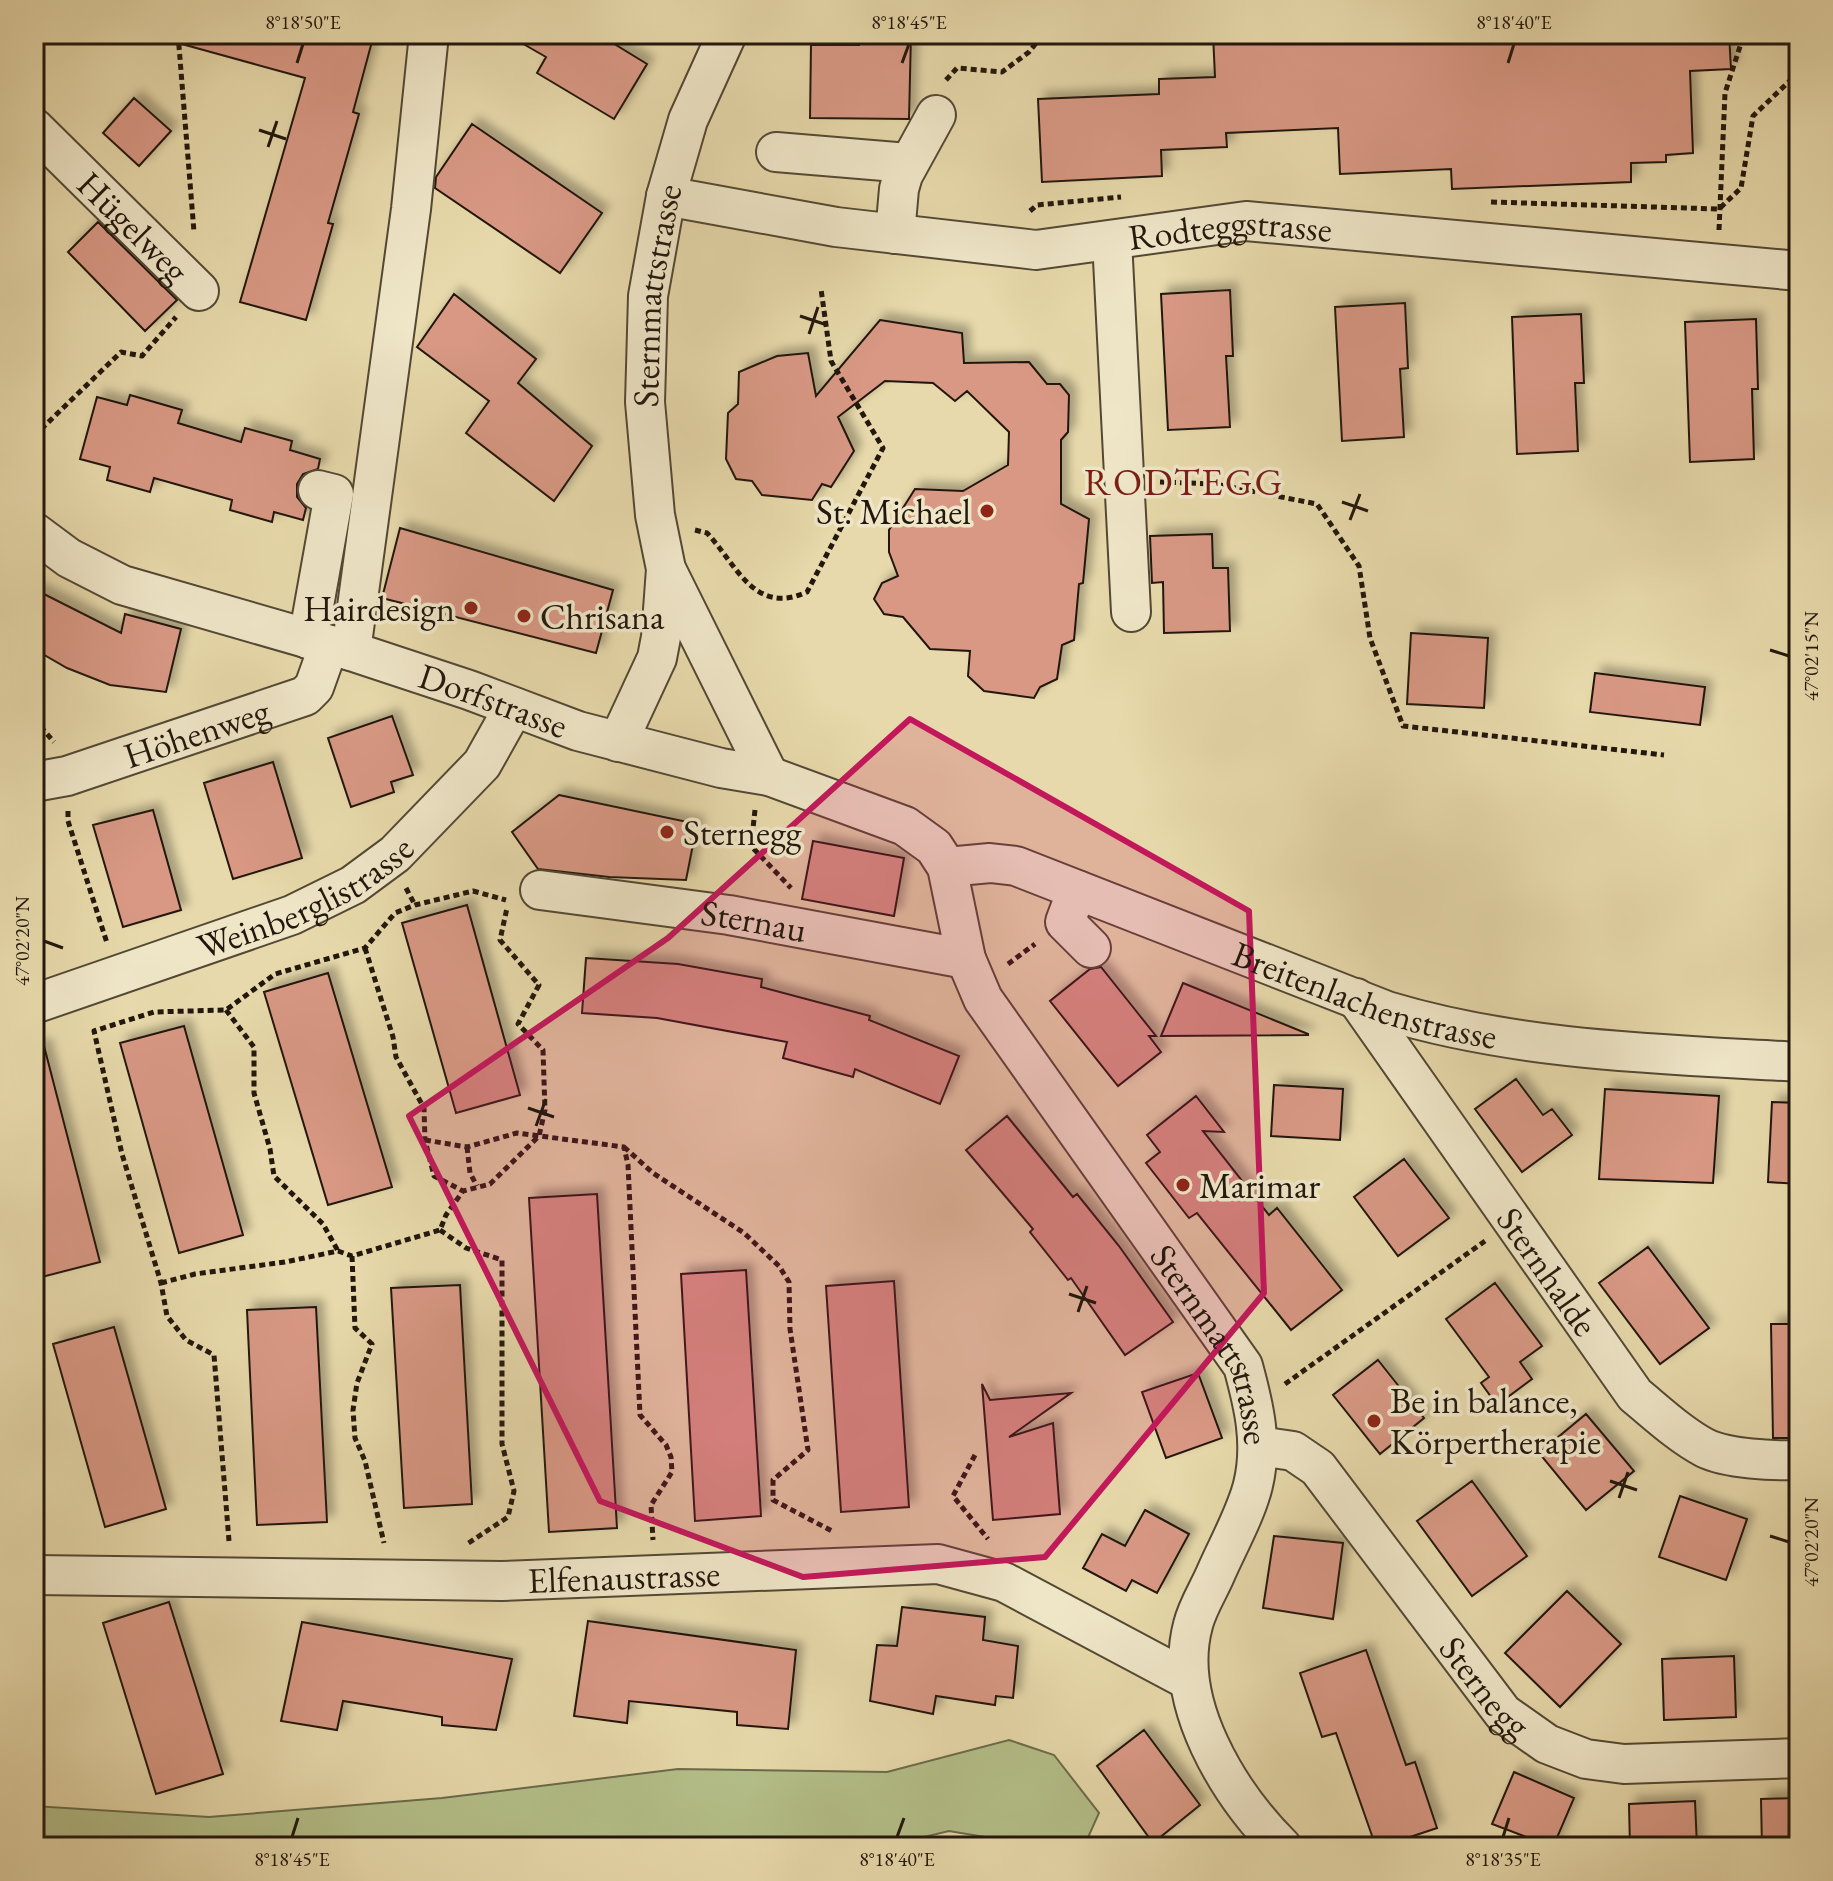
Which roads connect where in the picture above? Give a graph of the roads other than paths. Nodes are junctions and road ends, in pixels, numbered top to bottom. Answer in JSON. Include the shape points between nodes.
{"nodes":[{"id":1,"x":429,"y":34,"type":"edge"},
{"id":2,"x":727,"y":34,"type":"edge"},
{"id":3,"x":936,"y":115,"type":"road end"},
{"id":4,"x":34,"y":128,"type":"edge"},
{"id":5,"x":776,"y":152,"type":"dead end"},
{"id":6,"x":908,"y":163,"type":"junction"},
{"id":7,"x":666,"y":196,"type":"junction"},
{"id":8,"x":895,"y":234,"type":"junction"},
{"id":9,"x":1112,"y":240,"type":"junction"},
{"id":10,"x":1799,"y":271,"type":"edge"},
{"id":11,"x":199,"y":291,"type":"road end"},
{"id":12,"x":318,"y":490,"type":"dead end"},
{"id":13,"x":34,"y":532,"type":"edge"},
{"id":14,"x":666,"y":569,"type":"junction"},
{"id":15,"x":1131,"y":612,"type":"dead end"},
{"id":16,"x":329,"y":645,"type":"junction"},
{"id":17,"x":514,"y":707,"type":"junction"},
{"id":18,"x":618,"y":742,"type":"junction"},
{"id":19,"x":50,"y":779,"type":"edge"},
{"id":20,"x":762,"y":792,"type":"junction"},
{"id":21,"x":947,"y":867,"type":"junction"},
{"id":22,"x":540,"y":890,"type":"dead end"},
{"id":23,"x":1077,"y":890,"type":"junction"},
{"id":24,"x":1091,"y":948,"type":"dead end"},
{"id":25,"x":966,"y":959,"type":"junction"},
{"id":26,"x":1356,"y":998,"type":"junction"},
{"id":27,"x":34,"y":1004,"type":"edge"},
{"id":28,"x":1799,"y":1062,"type":"edge"},
{"id":29,"x":1259,"y":1446,"type":"junction"},
{"id":30,"x":1799,"y":1460,"type":"edge"},
{"id":31,"x":34,"y":1575,"type":"edge"},
{"id":32,"x":1188,"y":1680,"type":"junction"},
{"id":33,"x":1799,"y":1758,"type":"edge"},
{"id":34,"x":1282,"y":1847,"type":"edge"}],
"edges":[{"from":1,"to":16,"type":"street","via":[[411,209]]},
{"from":2,"to":7,"type":"street","name":"Sternmattstrasse","via":[[688,120]]},
{"from":3,"to":6,"type":"street"},
{"from":4,"to":11,"type":"street","name":"Hügelweg"},
{"from":5,"to":6,"type":"street"},
{"from":6,"to":8,"type":"street","via":[[899,189]]},
{"from":7,"to":8,"type":"street","name":"Rodteggstrasse"},
{"from":7,"to":14,"type":"street","name":"Sternmattstrasse","via":[[648,296],[645,402],[655,515]]},
{"from":8,"to":9,"type":"street","name":"Rodteggstrasse","via":[[1036,250]]},
{"from":9,"to":10,"type":"street","name":"Rodteggstrasse","via":[[1246,221]]},
{"from":9,"to":15,"type":"street"},
{"from":12,"to":16,"type":"street","via":[[334,494]]},
{"from":13,"to":16,"type":"street","name":"Dorfstrasse","via":[[69,558],[122,585]]},
{"from":14,"to":18,"type":"street","name":"Sternmattstrasse","via":[[657,658]]},
{"from":14,"to":20,"type":"street","name":"Sternmattstrasse"},
{"from":16,"to":17,"type":"street","name":"Dorfstrasse"},
{"from":16,"to":19,"type":"street","name":"Höhenweg","via":[[314,687],[305,696]]},
{"from":17,"to":18,"type":"street","name":"Dorfstrasse"},
{"from":17,"to":27,"type":"street","name":"Weinberglistrasse","via":[[482,764],[395,854],[353,885],[292,915]]},
{"from":18,"to":20,"type":"street","name":"Dorfstrasse","via":[[721,768]]},
{"from":20,"to":21,"type":"street","name":"Dorfstrasse","via":[[905,826],[934,847]]},
{"from":21,"to":23,"type":"street","name":"Breitenlachenstrasse","via":[[1016,866]]},
{"from":21,"to":25,"type":"street","name":"Sternmattstrasse"},
{"from":22,"to":25,"type":"street","name":"Sternau","via":[[729,915]]},
{"from":23,"to":24,"type":"street","via":[[1065,922]]},
{"from":23,"to":26,"type":"street","name":"Breitenlachenstrasse"},
{"from":25,"to":29,"type":"street","name":"Sternmattstrasse","via":[[993,1017],[1243,1366]]},
{"from":26,"to":28,"type":"street","name":"Breitenlachenstrasse","via":[[1432,1024],[1506,1038]]},
{"from":26,"to":30,"type":"street","name":"Sternhalde","via":[[1635,1395],[1708,1449]]},
{"from":29,"to":32,"type":"street","name":"Sternmattstrasse","via":[[1253,1487],[1193,1626]]},
{"from":29,"to":33,"type":"street","name":"Sternegg","via":[[1293,1451],[1318,1468],[1503,1713],[1547,1744],[1586,1759],[1624,1764]]},
{"from":31,"to":32,"type":"street","name":"Elfenaustrasse","via":[[502,1581],[938,1564],[1004,1582]]},
{"from":32,"to":34,"type":"street","name":"Sternmattstrasse","via":[[1222,1770],[1259,1824]]}]}
